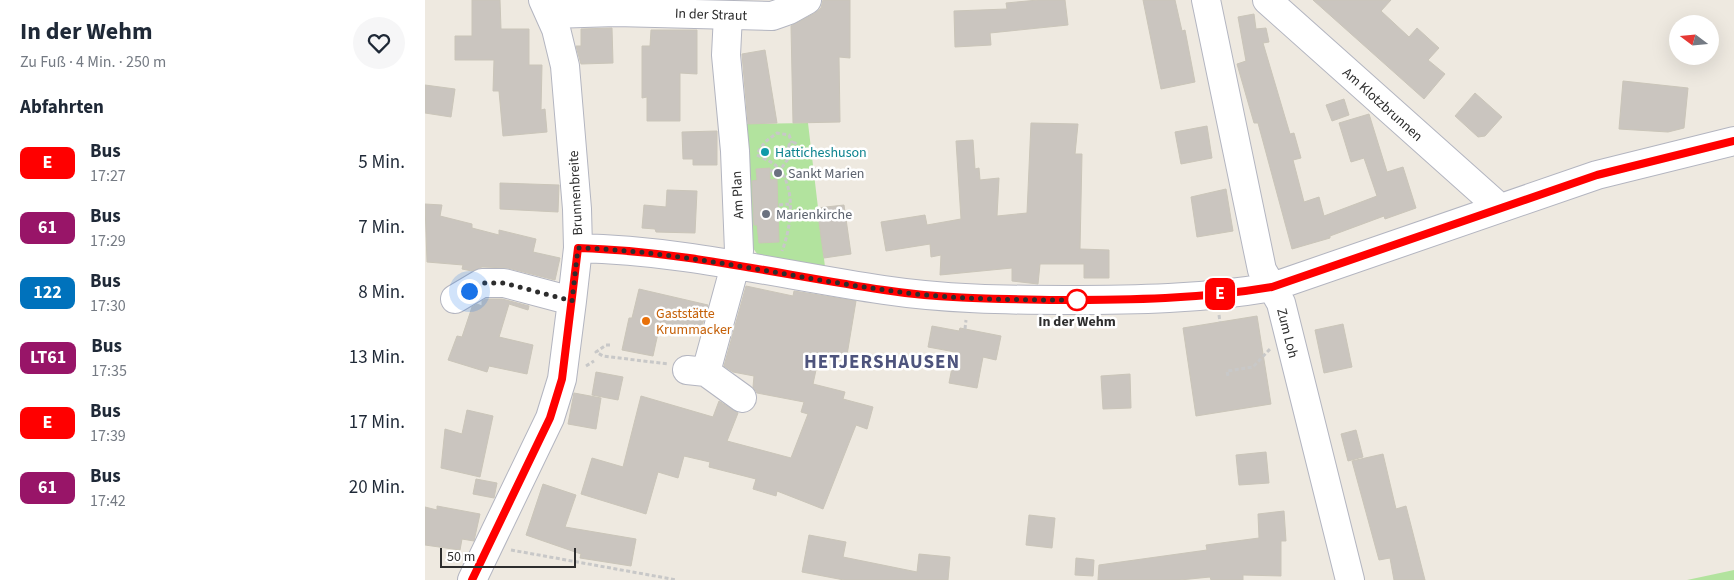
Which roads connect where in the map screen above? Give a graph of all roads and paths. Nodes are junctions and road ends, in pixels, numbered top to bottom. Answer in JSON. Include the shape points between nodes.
{"nodes":[{"id":1,"x":807,"y":0,"type":"edge"},
{"id":2,"x":1206,"y":0,"type":"edge"},
{"id":3,"x":1267,"y":0,"type":"edge"},
{"id":4,"x":547,"y":7,"type":"edge"},
{"id":5,"x":728,"y":15,"type":"junction"},
{"id":6,"x":1734,"y":141,"type":"edge"},
{"id":7,"x":792,"y":143,"type":"junction"},
{"id":8,"x":793,"y":152,"type":"junction"},
{"id":9,"x":745,"y":153,"type":"junction"},
{"id":10,"x":780,"y":170,"type":"junction"},
{"id":11,"x":770,"y":171,"type":"dead end"},
{"id":12,"x":789,"y":204,"type":"junction"},
{"id":13,"x":779,"y":205,"type":"dead end"},
{"id":14,"x":1500,"y":208,"type":"junction"},
{"id":15,"x":578,"y":248,"type":"junction"},
{"id":16,"x":736,"y":265,"type":"junction"},
{"id":17,"x":772,"y":271,"type":"junction"},
{"id":18,"x":1272,"y":287,"type":"junction"},
{"id":19,"x":455,"y":299,"type":"dead end"},
{"id":20,"x":572,"y":301,"type":"junction"},
{"id":21,"x":1288,"y":331,"type":"junction"},
{"id":22,"x":610,"y":345,"type":"dead end"},
{"id":23,"x":697,"y":371,"type":"junction"},
{"id":24,"x":1228,"y":376,"type":"dead end"},
{"id":25,"x":742,"y":398,"type":"dead end"},
{"id":26,"x":508,"y":549,"type":"dead end"},
{"id":27,"x":472,"y":580,"type":"edge"},
{"id":28,"x":677,"y":580,"type":"edge"},
{"id":29,"x":1350,"y":580,"type":"edge"}],
"edges":[{"from":1,"to":5,"type":"street","name":"In der Straut","via":[[772,16]]},
{"from":2,"to":18,"type":"street","name":"Zum Loh","via":[[1262,270]]},
{"from":3,"to":14,"type":"street","name":"Am Klotzbrunnen"},
{"from":4,"to":5,"type":"street","name":"In der Straut"},
{"from":4,"to":15,"type":"street","name":"Brunnenbreite","via":[[565,66]]},
{"from":5,"to":9,"type":"street","name":"Am Plan","via":[[726,55]]},
{"from":6,"to":14,"type":"street","via":[[1597,175]]},
{"from":7,"to":8,"type":"path","via":[[789,146]]},
{"from":7,"to":8,"type":"path","via":[[798,147]]},
{"from":7,"to":9,"type":"path","via":[[789,135],[777,133]]},
{"from":8,"to":10,"type":"path"},
{"from":9,"to":10,"type":"path"},
{"from":9,"to":16,"type":"street","name":"Am Plan"},
{"from":10,"to":11,"type":"path"},
{"from":10,"to":12,"type":"path","via":[[789,192]]},
{"from":12,"to":13,"type":"path"},
{"from":12,"to":17,"type":"path","via":[[787,239]]},
{"from":14,"to":18,"type":"street"},
{"from":15,"to":16,"type":"street","via":[[648,252]]},
{"from":15,"to":20,"type":"street","name":"Brunnenbreite"},
{"from":16,"to":17,"type":"street"},
{"from":16,"to":23,"type":"street","name":"Am Plan"},
{"from":17,"to":18,"type":"street","via":[[886,290],[1005,300],[1151,299]]},
{"from":18,"to":21,"type":"street","name":"Zum Loh","via":[[1281,303]]},
{"from":19,"to":20,"type":"street","via":[[482,283],[504,283]]},
{"from":20,"to":27,"type":"street","name":"Brunnenbreite","via":[[562,379],[550,418]]},
{"from":21,"to":24,"type":"path","via":[[1253,367],[1227,371]]},
{"from":21,"to":29,"type":"street","name":"Zum Loh"},
{"from":22,"to":23,"type":"path","via":[[596,352],[603,356],[675,364]]},
{"from":23,"to":25,"type":"street"},
{"from":26,"to":28,"type":"path"}]}
